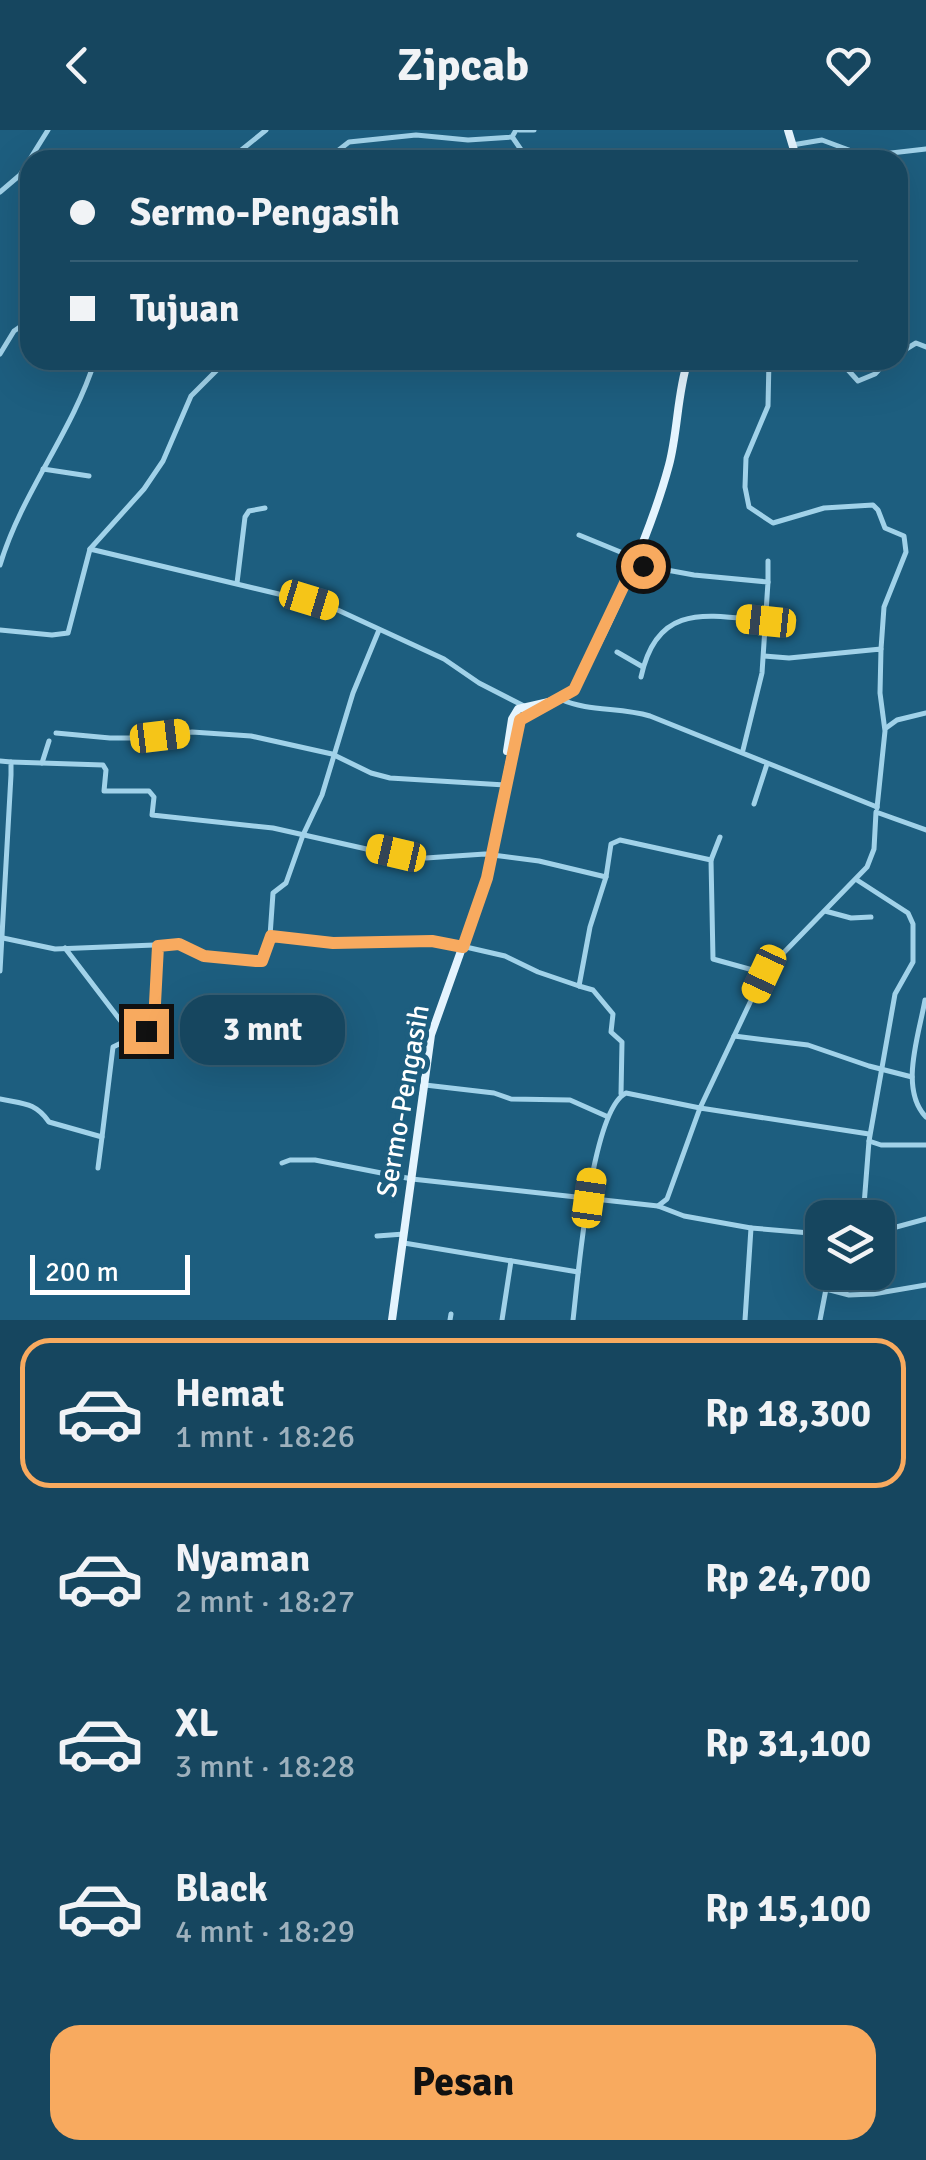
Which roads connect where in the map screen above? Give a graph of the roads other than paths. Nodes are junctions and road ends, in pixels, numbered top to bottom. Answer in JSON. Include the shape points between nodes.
{"nodes":[{"id":1,"x":266,"y":130,"type":"edge"},
{"id":2,"x":530,"y":130,"type":"edge"},
{"id":3,"x":788,"y":130,"type":"edge"},
{"id":4,"x":516,"y":132,"type":"edge"},
{"id":5,"x":792,"y":146,"type":"junction"},
{"id":6,"x":241,"y":150,"type":"edge"},
{"id":7,"x":339,"y":150,"type":"edge"},
{"id":8,"x":793,"y":150,"type":"edge"},
{"id":9,"x":850,"y":150,"type":"edge"},
{"id":10,"x":20,"y":175,"type":"edge"},
{"id":11,"x":0,"y":192,"type":"edge"},
{"id":12,"x":20,"y":327,"type":"edge"},
{"id":13,"x":0,"y":354,"type":"edge"},
{"id":14,"x":91,"y":370,"type":"edge"},
{"id":15,"x":217,"y":370,"type":"edge"},
{"id":16,"x":685,"y":370,"type":"edge"},
{"id":17,"x":769,"y":370,"type":"edge"},
{"id":18,"x":848,"y":370,"type":"edge"},
{"id":19,"x":879,"y":370,"type":"edge"},
{"id":20,"x":43,"y":469,"type":"junction"},
{"id":21,"x":88,"y":476,"type":"dead end"},
{"id":22,"x":266,"y":508,"type":"dead end"},
{"id":23,"x":578,"y":535,"type":"dead end"},
{"id":24,"x":90,"y":549,"type":"junction"},
{"id":25,"x":634,"y":561,"type":"junction"},
{"id":26,"x":768,"y":561,"type":"dead end"},
{"id":27,"x":0,"y":565,"type":"edge"},
{"id":28,"x":768,"y":582,"type":"junction"},
{"id":29,"x":238,"y":583,"type":"junction"},
{"id":30,"x":766,"y":621,"type":"junction"},
{"id":31,"x":0,"y":630,"type":"edge"},
{"id":32,"x":379,"y":630,"type":"junction"},
{"id":33,"x":880,"y":649,"type":"junction"},
{"id":34,"x":617,"y":652,"type":"dead end"},
{"id":35,"x":764,"y":656,"type":"junction"},
{"id":36,"x":643,"y":667,"type":"junction"},
{"id":37,"x":641,"y":676,"type":"dead end"},
{"id":38,"x":558,"y":700,"type":"junction"},
{"id":39,"x":524,"y":706,"type":"junction"},
{"id":40,"x":926,"y":713,"type":"edge"},
{"id":41,"x":885,"y":731,"type":"junction"},
{"id":42,"x":56,"y":733,"type":"dead end"},
{"id":43,"x":48,"y":742,"type":"dead end"},
{"id":44,"x":742,"y":751,"type":"junction"},
{"id":45,"x":332,"y":754,"type":"junction"},
{"id":46,"x":0,"y":760,"type":"edge"},
{"id":47,"x":11,"y":762,"type":"junction"},
{"id":48,"x":42,"y":762,"type":"junction"},
{"id":49,"x":767,"y":764,"type":"junction"},
{"id":50,"x":506,"y":781,"type":"junction"},
{"id":51,"x":754,"y":804,"type":"dead end"},
{"id":52,"x":876,"y":809,"type":"junction"},
{"id":53,"x":926,"y":830,"type":"edge"},
{"id":54,"x":303,"y":835,"type":"junction"},
{"id":55,"x":720,"y":837,"type":"dead end"},
{"id":56,"x":492,"y":856,"type":"junction"},
{"id":57,"x":711,"y":860,"type":"junction"},
{"id":58,"x":3,"y":873,"type":"edge"},
{"id":59,"x":606,"y":877,"type":"junction"},
{"id":60,"x":857,"y":880,"type":"junction"},
{"id":61,"x":825,"y":911,"type":"junction"},
{"id":62,"x":870,"y":917,"type":"dead end"},
{"id":63,"x":270,"y":936,"type":"junction"},
{"id":64,"x":3,"y":938,"type":"junction"},
{"id":65,"x":158,"y":946,"type":"junction"},
{"id":66,"x":463,"y":947,"type":"junction"},
{"id":67,"x":66,"y":948,"type":"junction"},
{"id":68,"x":0,"y":971,"type":"edge"},
{"id":69,"x":764,"y":974,"type":"junction"},
{"id":70,"x":579,"y":986,"type":"junction"},
{"id":71,"x":925,"y":1000,"type":"edge"},
{"id":72,"x":734,"y":1036,"type":"junction"},
{"id":73,"x":132,"y":1037,"type":"junction"},
{"id":74,"x":884,"y":1070,"type":"junction"},
{"id":75,"x":912,"y":1076,"type":"junction"},
{"id":76,"x":425,"y":1085,"type":"junction"},
{"id":77,"x":621,"y":1094,"type":"junction"},
{"id":78,"x":0,"y":1099,"type":"edge"},
{"id":79,"x":700,"y":1108,"type":"junction"},
{"id":80,"x":607,"y":1116,"type":"junction"},
{"id":81,"x":926,"y":1117,"type":"edge"},
{"id":82,"x":102,"y":1137,"type":"junction"},
{"id":83,"x":869,"y":1138,"type":"junction"},
{"id":84,"x":926,"y":1145,"type":"edge"},
{"id":85,"x":282,"y":1163,"type":"dead end"},
{"id":86,"x":98,"y":1168,"type":"dead end"},
{"id":87,"x":412,"y":1179,"type":"junction"},
{"id":88,"x":589,"y":1198,"type":"junction"},
{"id":89,"x":864,"y":1200,"type":"edge"},
{"id":90,"x":662,"y":1206,"type":"junction"},
{"id":91,"x":926,"y":1219,"type":"edge"},
{"id":92,"x":895,"y":1227,"type":"edge"},
{"id":93,"x":751,"y":1228,"type":"junction"},
{"id":94,"x":805,"y":1233,"type":"edge"},
{"id":95,"x":377,"y":1236,"type":"dead end"},
{"id":96,"x":404,"y":1238,"type":"junction"},
{"id":97,"x":511,"y":1261,"type":"junction"},
{"id":98,"x":578,"y":1272,"type":"junction"},
{"id":99,"x":926,"y":1286,"type":"edge"},
{"id":100,"x":826,"y":1290,"type":"edge"},
{"id":101,"x":830,"y":1290,"type":"edge"},
{"id":102,"x":392,"y":1320,"type":"edge"},
{"id":103,"x":502,"y":1320,"type":"edge"},
{"id":104,"x":573,"y":1320,"type":"edge"},
{"id":105,"x":746,"y":1320,"type":"edge"},
{"id":106,"x":820,"y":1320,"type":"edge"}],
"edges":[{"from":1,"to":6,"type":"street"},
{"from":2,"to":4,"type":"street"},
{"from":3,"to":5,"type":"main road"},
{"from":4,"to":7,"type":"street","via":[[468,140],[416,135],[349,142]]},
{"from":5,"to":8,"type":"main road"},
{"from":5,"to":9,"type":"street","via":[[822,140]]},
{"from":10,"to":11,"type":"street"},
{"from":12,"to":13,"type":"street"},
{"from":14,"to":20,"type":"street"},
{"from":15,"to":24,"type":"street","via":[[191,396],[144,489]]},
{"from":16,"to":25,"type":"main road","name":"Sermo-Pengasih","via":[[669,465]]},
{"from":17,"to":33,"type":"street","via":[[768,406],[746,458],[748,503],[772,524],[824,508],[872,506],[885,528],[904,536],[906,552],[884,608]]},
{"from":18,"to":19,"type":"street","via":[[858,380]]},
{"from":20,"to":21,"type":"street"},
{"from":20,"to":27,"type":"street"},
{"from":22,"to":29,"type":"street","via":[[245,517]]},
{"from":23,"to":25,"type":"street"},
{"from":24,"to":29,"type":"street"},
{"from":24,"to":31,"type":"street","via":[[68,633]]},
{"from":25,"to":28,"type":"street"},
{"from":25,"to":38,"type":"main road","name":"Sermo-Pengasih","via":[[574,690]]},
{"from":26,"to":28,"type":"street"},
{"from":28,"to":30,"type":"street"},
{"from":29,"to":32,"type":"street","via":[[329,606]]},
{"from":30,"to":35,"type":"street"},
{"from":30,"to":36,"type":"street","via":[[685,616],[659,634]]},
{"from":32,"to":39,"type":"street"},
{"from":32,"to":45,"type":"street"},
{"from":33,"to":35,"type":"street"},
{"from":33,"to":41,"type":"street"},
{"from":34,"to":36,"type":"street"},
{"from":35,"to":44,"type":"street"},
{"from":36,"to":37,"type":"street"},
{"from":38,"to":39,"type":"main road"},
{"from":38,"to":44,"type":"street","via":[[637,712]]},
{"from":38,"to":50,"type":"main road","name":"Sermo-Pengasih","via":[[520,720]]},
{"from":39,"to":50,"type":"main road","name":"Sermo-Pengasih","via":[[510,727]]},
{"from":40,"to":41,"type":"street","via":[[893,721]]},
{"from":41,"to":52,"type":"street"},
{"from":42,"to":45,"type":"street","via":[[250,736]]},
{"from":43,"to":48,"type":"street"},
{"from":44,"to":49,"type":"street"},
{"from":45,"to":50,"type":"street","via":[[390,778]]},
{"from":45,"to":54,"type":"street"},
{"from":46,"to":47,"type":"street"},
{"from":47,"to":48,"type":"street"},
{"from":47,"to":58,"type":"street"},
{"from":48,"to":54,"type":"street","via":[[105,766],[104,791],[149,792],[152,815]]},
{"from":49,"to":51,"type":"street"},
{"from":49,"to":52,"type":"street"},
{"from":50,"to":56,"type":"main road","name":"Sermo-Pengasih"},
{"from":52,"to":53,"type":"street"},
{"from":52,"to":60,"type":"street","via":[[874,848]]},
{"from":54,"to":56,"type":"street","via":[[411,858]]},
{"from":54,"to":63,"type":"street","via":[[286,883],[274,893]]},
{"from":55,"to":57,"type":"street"},
{"from":56,"to":59,"type":"street"},
{"from":56,"to":66,"type":"main road","name":"Sermo-Pengasih"},
{"from":57,"to":59,"type":"street","via":[[615,840]]},
{"from":57,"to":69,"type":"street","via":[[713,959]]},
{"from":58,"to":64,"type":"street"},
{"from":59,"to":70,"type":"street"},
{"from":60,"to":61,"type":"street"},
{"from":60,"to":74,"type":"street","via":[[902,908],[913,924],[913,962],[894,994]]},
{"from":61,"to":62,"type":"street"},
{"from":61,"to":69,"type":"street"},
{"from":63,"to":65,"type":"street","via":[[262,961]]},
{"from":63,"to":66,"type":"street"},
{"from":64,"to":67,"type":"street"},
{"from":64,"to":68,"type":"street"},
{"from":65,"to":67,"type":"street"},
{"from":65,"to":73,"type":"street","via":[[154,1023]]},
{"from":66,"to":70,"type":"street"},
{"from":66,"to":76,"type":"main road","name":"Sermo-Pengasih","via":[[436,1016]]},
{"from":67,"to":73,"type":"street"},
{"from":69,"to":72,"type":"street"},
{"from":70,"to":77,"type":"street","via":[[593,990],[613,1014],[611,1032],[622,1042]]},
{"from":71,"to":75,"type":"street"},
{"from":72,"to":74,"type":"street","via":[[808,1045]]},
{"from":72,"to":79,"type":"street"},
{"from":73,"to":82,"type":"street","via":[[110,1052]]},
{"from":74,"to":75,"type":"street"},
{"from":74,"to":83,"type":"street"},
{"from":75,"to":81,"type":"street","via":[[914,1099]]},
{"from":76,"to":80,"type":"street","via":[[511,1099],[570,1100]]},
{"from":76,"to":87,"type":"main road","name":"Sermo-Pengasih"},
{"from":77,"to":79,"type":"street"},
{"from":77,"to":80,"type":"street"},
{"from":78,"to":82,"type":"street"},
{"from":79,"to":83,"type":"street"},
{"from":79,"to":90,"type":"street"},
{"from":80,"to":88,"type":"street"},
{"from":82,"to":86,"type":"street"},
{"from":83,"to":84,"type":"street","via":[[881,1145]]},
{"from":83,"to":89,"type":"street"},
{"from":85,"to":87,"type":"street","via":[[315,1160]]},
{"from":87,"to":88,"type":"street"},
{"from":87,"to":96,"type":"main road","name":"Sermo-Pengasih"},
{"from":88,"to":90,"type":"street"},
{"from":88,"to":98,"type":"street"},
{"from":90,"to":93,"type":"street"},
{"from":91,"to":92,"type":"street"},
{"from":93,"to":94,"type":"street"},
{"from":93,"to":105,"type":"street"},
{"from":95,"to":96,"type":"street"},
{"from":96,"to":97,"type":"street"},
{"from":96,"to":102,"type":"main road","name":"Sermo-Pengasih"},
{"from":97,"to":98,"type":"street"},
{"from":97,"to":103,"type":"street"},
{"from":98,"to":104,"type":"street"},
{"from":99,"to":101,"type":"street","via":[[849,1295]]},
{"from":100,"to":106,"type":"street"}]}
